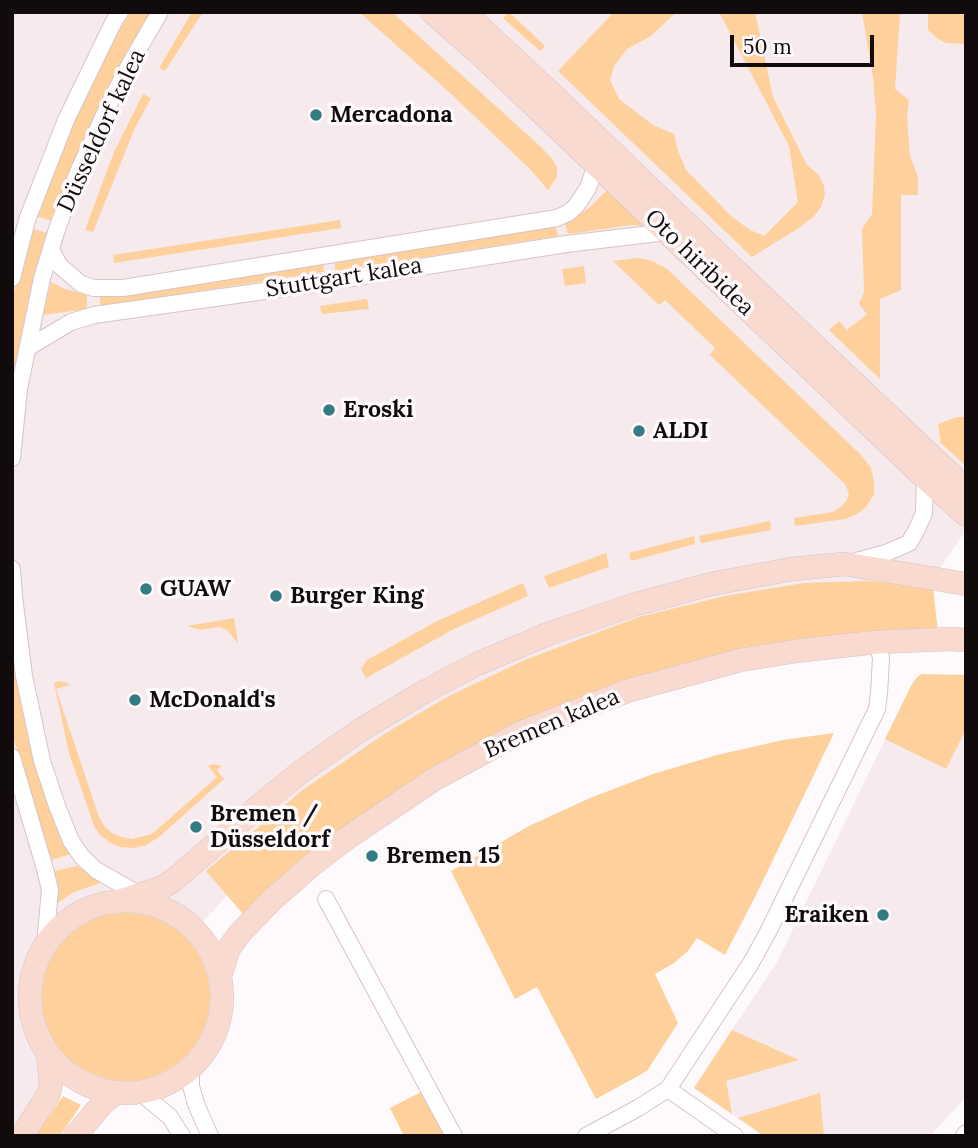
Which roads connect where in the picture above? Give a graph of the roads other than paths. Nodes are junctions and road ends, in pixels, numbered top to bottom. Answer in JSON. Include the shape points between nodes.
{"nodes":[{"id":1,"x":120,"y":12,"type":"edge"},
{"id":2,"x":160,"y":12,"type":"edge"},
{"id":3,"x":432,"y":12,"type":"edge"},
{"id":4,"x":464,"y":12,"type":"edge"},
{"id":5,"x":596,"y":164,"type":"junction"},
{"id":6,"x":667,"y":232,"type":"junction"},
{"id":7,"x":51,"y":249,"type":"junction"},
{"id":8,"x":12,"y":278,"type":"edge"},
{"id":9,"x":29,"y":347,"type":"junction"},
{"id":10,"x":12,"y":458,"type":"edge"},
{"id":11,"x":925,"y":478,"type":"junction"},
{"id":12,"x":966,"y":489,"type":"edge"},
{"id":13,"x":966,"y":514,"type":"edge"},
{"id":14,"x":845,"y":564,"type":"junction"},
{"id":15,"x":12,"y":569,"type":"edge"},
{"id":16,"x":966,"y":584,"type":"edge"},
{"id":17,"x":966,"y":640,"type":"edge"},
{"id":18,"x":877,"y":642,"type":"junction"},
{"id":19,"x":12,"y":757,"type":"edge"},
{"id":20,"x":130,"y":898,"type":"junction"},
{"id":21,"x":326,"y":899,"type":"dead end"},
{"id":22,"x":45,"y":944,"type":"junction"},
{"id":23,"x":220,"y":976,"type":"junction"},
{"id":24,"x":48,"y":1054,"type":"junction"},
{"id":25,"x":191,"y":1068,"type":"junction"},
{"id":26,"x":668,"y":1089,"type":"junction"},
{"id":27,"x":140,"y":1092,"type":"junction"},
{"id":28,"x":117,"y":1093,"type":"junction"},
{"id":29,"x":22,"y":1136,"type":"edge"},
{"id":30,"x":75,"y":1136,"type":"edge"},
{"id":31,"x":182,"y":1136,"type":"edge"},
{"id":32,"x":210,"y":1136,"type":"edge"},
{"id":33,"x":454,"y":1136,"type":"edge"},
{"id":34,"x":586,"y":1136,"type":"edge"},
{"id":35,"x":735,"y":1136,"type":"edge"}],
"edges":[{"from":1,"to":8,"type":"street","name":"Düsseldorf kalea","via":[[47,166]]},
{"from":2,"to":7,"type":"street","name":"Düsseldorf kalea","via":[[105,112]]},
{"from":3,"to":5,"type":"main road","name":"Oto hiribidea"},
{"from":4,"to":12,"type":"main road","name":"Oto hiribidea"},
{"from":5,"to":6,"type":"main road","name":"Oto hiribidea"},
{"from":5,"to":7,"type":"street","name":"Stuttgart kalea","via":[[576,206],[557,218],[123,288],[81,284],[59,265]]},
{"from":6,"to":9,"type":"street","name":"Stuttgart kalea","via":[[94,315],[71,322]]},
{"from":6,"to":11,"type":"main road","name":"Oto hiribidea"},
{"from":7,"to":9,"type":"street","name":"Düsseldorf kalea"},
{"from":9,"to":10,"type":"street","name":"Düsseldorf kalea","via":[[19,389]]},
{"from":11,"to":13,"type":"main road","name":"Oto hiribidea"},
{"from":11,"to":14,"type":"street","via":[[924,513],[909,543]]},
{"from":14,"to":16,"type":"main road"},
{"from":14,"to":20,"type":"main road","via":[[711,584],[633,605],[477,664],[359,731],[267,799],[174,880]]},
{"from":15,"to":20,"type":"street","via":[[29,701],[57,806],[82,858]]},
{"from":17,"to":18,"type":"main road","name":"Bremen kalea"},
{"from":18,"to":23,"type":"main road","name":"Bremen kalea","via":[[782,653],[685,674],[627,691],[508,739],[433,780],[313,864],[241,932],[229,948]]},
{"from":18,"to":26,"type":"street","via":[[881,658],[877,709],[751,963]]},
{"from":19,"to":22,"type":"street","via":[[50,890]]},
{"from":20,"to":22,"type":"main road","via":[[86,909],[70,918]]},
{"from":20,"to":23,"type":"main road","via":[[178,916],[205,942]]},
{"from":21,"to":33,"type":"street"},
{"from":22,"to":24,"type":"main road","via":[[34,965],[30,1011]]},
{"from":23,"to":25,"type":"main road","via":[[218,1026]]},
{"from":24,"to":28,"type":"main road","via":[[79,1080]]},
{"from":24,"to":29,"type":"main road","via":[[48,1095]]},
{"from":25,"to":27,"type":"main road"},
{"from":25,"to":32,"type":"street","via":[[191,1086]]},
{"from":26,"to":34,"type":"street"},
{"from":26,"to":35,"type":"street"},
{"from":27,"to":28,"type":"main road"},
{"from":27,"to":31,"type":"street","via":[[170,1117]]},
{"from":28,"to":30,"type":"main road"}]}
